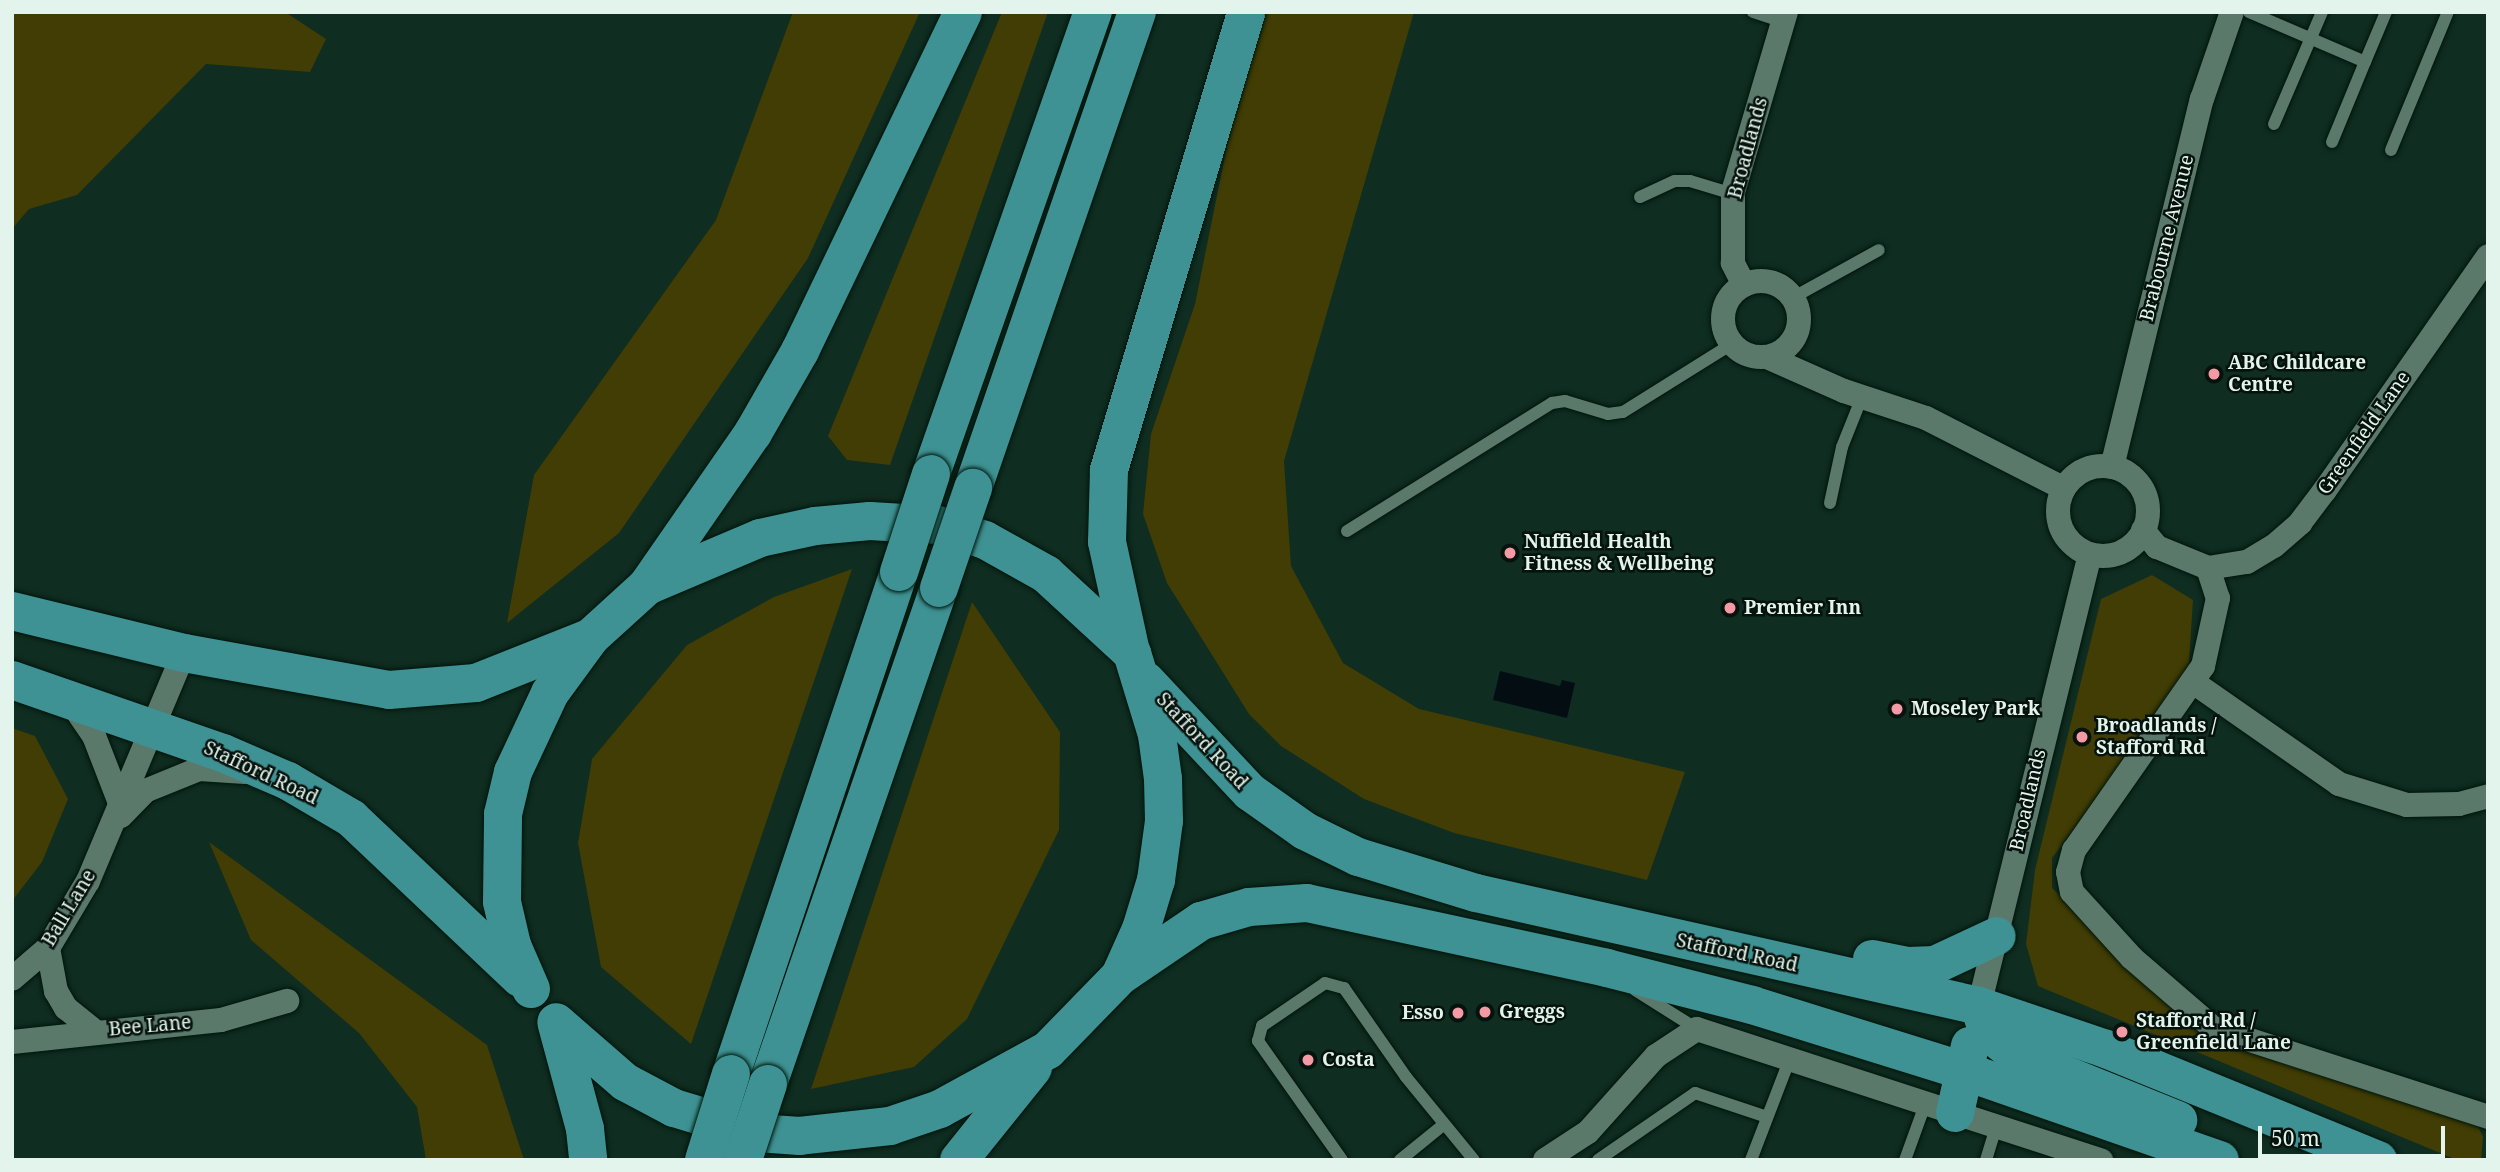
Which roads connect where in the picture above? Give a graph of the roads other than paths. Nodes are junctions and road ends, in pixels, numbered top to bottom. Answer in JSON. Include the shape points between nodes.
{"nodes":[{"id":1,"x":963,"y":12,"type":"edge"},
{"id":2,"x":1093,"y":12,"type":"edge"},
{"id":3,"x":1137,"y":12,"type":"edge"},
{"id":4,"x":1246,"y":12,"type":"edge"},
{"id":5,"x":1753,"y":12,"type":"edge"},
{"id":6,"x":2232,"y":12,"type":"edge"},
{"id":7,"x":2249,"y":12,"type":"edge"},
{"id":8,"x":2322,"y":12,"type":"edge"},
{"id":9,"x":2386,"y":12,"type":"edge"},
{"id":10,"x":2448,"y":12,"type":"edge"},
{"id":11,"x":1785,"y":17,"type":"edge"},
{"id":12,"x":2311,"y":40,"type":"junction"},
{"id":13,"x":2365,"y":62,"type":"junction"},
{"id":14,"x":2274,"y":124,"type":"dead end"},
{"id":15,"x":2332,"y":142,"type":"dead end"},
{"id":16,"x":2391,"y":150,"type":"dead end"},
{"id":17,"x":1733,"y":194,"type":"junction"},
{"id":18,"x":1640,"y":197,"type":"dead end"},
{"id":19,"x":1879,"y":250,"type":"dead end"},
{"id":20,"x":2488,"y":256,"type":"edge"},
{"id":21,"x":1744,"y":285,"type":"junction"},
{"id":22,"x":1792,"y":298,"type":"junction"},
{"id":23,"x":1797,"y":326,"type":"junction"},
{"id":24,"x":1732,"y":344,"type":"junction"},
{"id":25,"x":1768,"y":357,"type":"junction"},
{"id":26,"x":1815,"y":376,"type":"junction"},
{"id":27,"x":1862,"y":397,"type":"junction"},
{"id":28,"x":2112,"y":467,"type":"junction"},
{"id":29,"x":2063,"y":488,"type":"junction"},
{"id":30,"x":1830,"y":503,"type":"dead end"},
{"id":31,"x":2143,"y":530,"type":"junction"},
{"id":32,"x":1347,"y":531,"type":"dead end"},
{"id":33,"x":2090,"y":554,"type":"junction"},
{"id":34,"x":2207,"y":568,"type":"junction"},
{"id":35,"x":647,"y":586,"type":"junction"},
{"id":36,"x":12,"y":611,"type":"edge"},
{"id":37,"x":591,"y":637,"type":"junction"},
{"id":38,"x":184,"y":653,"type":"junction"},
{"id":39,"x":1137,"y":665,"type":"junction"},
{"id":40,"x":12,"y":680,"type":"edge"},
{"id":41,"x":2193,"y":682,"type":"junction"},
{"id":42,"x":68,"y":698,"type":"junction"},
{"id":43,"x":153,"y":726,"type":"junction"},
{"id":44,"x":270,"y":773,"type":"junction"},
{"id":45,"x":2488,"y":796,"type":"edge"},
{"id":46,"x":120,"y":803,"type":"junction"},
{"id":47,"x":111,"y":827,"type":"junction"},
{"id":48,"x":1997,"y":936,"type":"junction"},
{"id":49,"x":1682,"y":941,"type":"junction"},
{"id":50,"x":48,"y":948,"type":"junction"},
{"id":51,"x":1607,"y":968,"type":"junction"},
{"id":52,"x":1120,"y":975,"type":"junction"},
{"id":53,"x":12,"y":979,"type":"edge"},
{"id":54,"x":531,"y":989,"type":"junction"},
{"id":55,"x":287,"y":1001,"type":"dead end"},
{"id":56,"x":1979,"y":1006,"type":"junction"},
{"id":57,"x":556,"y":1022,"type":"junction"},
{"id":58,"x":1697,"y":1029,"type":"junction"},
{"id":59,"x":94,"y":1031,"type":"junction"},
{"id":60,"x":12,"y":1042,"type":"edge"},
{"id":61,"x":1048,"y":1050,"type":"junction"},
{"id":62,"x":1791,"y":1056,"type":"junction"},
{"id":63,"x":1964,"y":1071,"type":"junction"},
{"id":64,"x":1940,"y":1107,"type":"junction"},
{"id":65,"x":1767,"y":1117,"type":"junction"},
{"id":66,"x":2488,"y":1117,"type":"edge"},
{"id":67,"x":1443,"y":1125,"type":"junction"},
{"id":68,"x":1997,"y":1125,"type":"junction"},
{"id":69,"x":588,"y":1160,"type":"edge"},
{"id":70,"x":704,"y":1160,"type":"edge"},
{"id":71,"x":743,"y":1160,"type":"edge"},
{"id":72,"x":959,"y":1160,"type":"edge"},
{"id":73,"x":1342,"y":1160,"type":"edge"},
{"id":74,"x":1400,"y":1160,"type":"edge"},
{"id":75,"x":1474,"y":1160,"type":"edge"},
{"id":76,"x":1545,"y":1160,"type":"edge"},
{"id":77,"x":1598,"y":1160,"type":"edge"},
{"id":78,"x":1751,"y":1160,"type":"edge"},
{"id":79,"x":1905,"y":1160,"type":"edge"},
{"id":80,"x":1986,"y":1160,"type":"edge"},
{"id":81,"x":2101,"y":1160,"type":"edge"},
{"id":82,"x":2220,"y":1160,"type":"edge"},
{"id":83,"x":2242,"y":1160,"type":"edge"},
{"id":84,"x":2378,"y":1160,"type":"edge"}],
"edges":[{"from":1,"to":35,"type":"highway","via":[[800,351],[753,433]]},
{"from":2,"to":70,"type":"highway","bridge":true,"via":[[931,474]]},
{"from":3,"to":71,"type":"highway","bridge":true},
{"from":4,"to":39,"type":"highway","via":[[1109,470],[1107,542]]},
{"from":5,"to":11,"type":"lane"},
{"from":6,"to":28,"type":"street","name":"Brabourne Avenue","via":[[2202,99]]},
{"from":7,"to":12,"type":"lane"},
{"from":8,"to":12,"type":"lane"},
{"from":9,"to":13,"type":"lane"},
{"from":10,"to":16,"type":"lane"},
{"from":11,"to":17,"type":"street","name":"Broadlands"},
{"from":12,"to":13,"type":"lane"},
{"from":12,"to":14,"type":"lane"},
{"from":13,"to":15,"type":"lane"},
{"from":17,"to":18,"type":"lane","via":[[1683,181]]},
{"from":17,"to":21,"type":"street","name":"Broadlands","via":[[1733,263]]},
{"from":19,"to":22,"type":"lane"},
{"from":20,"to":34,"type":"street","name":"Greenfield Lane","via":[[2300,523],[2247,562]]},
{"from":21,"to":22,"type":"street","via":[[1759,281],[1778,285]]},
{"from":21,"to":24,"type":"street","via":[[1728,299],[1723,312],[1723,325]]},
{"from":22,"to":23,"type":"street"},
{"from":23,"to":25,"type":"street","via":[[1786,348]]},
{"from":23,"to":26,"type":"street"},
{"from":24,"to":25,"type":"street","via":[[1742,352]]},
{"from":24,"to":32,"type":"lane","via":[[1623,412],[1608,414],[1566,401],[1552,403]]},
{"from":25,"to":26,"type":"street"},
{"from":26,"to":27,"type":"street"},
{"from":27,"to":29,"type":"street","via":[[1926,418]]},
{"from":27,"to":30,"type":"lane","via":[[1842,447]]},
{"from":28,"to":29,"type":"street","via":[[2084,470]]},
{"from":28,"to":31,"type":"street","via":[[2135,480],[2143,491],[2147,517]]},
{"from":29,"to":33,"type":"street","via":[[2061,527],[2077,548]]},
{"from":31,"to":33,"type":"street","via":[[2126,549],[2102,556]]},
{"from":31,"to":34,"type":"street","via":[[2157,547]]},
{"from":33,"to":48,"type":"street","name":"Broadlands"},
{"from":34,"to":41,"type":"street","via":[[2218,598],[2210,649]]},
{"from":35,"to":37,"type":"highway"},
{"from":35,"to":39,"type":"highway","name":"Stafford Road","via":[[760,538],[814,526],[870,521],[938,525],[985,540],[1046,574]]},
{"from":36,"to":38,"type":"highway"},
{"from":37,"to":38,"type":"highway","via":[[514,671],[434,690],[340,684]]},
{"from":37,"to":54,"type":"highway","via":[[534,720],[513,772],[503,814],[502,902],[512,945]]},
{"from":38,"to":43,"type":"street","name":"Ball Lane"},
{"from":39,"to":49,"type":"highway","name":"Stafford Road","via":[[1250,792],[1305,831],[1358,857],[1476,893]]},
{"from":39,"to":52,"type":"highway","via":[[1157,735],[1164,821],[1156,880],[1142,929]]},
{"from":40,"to":42,"type":"highway","name":"Stafford Road"},
{"from":41,"to":45,"type":"street","via":[[2339,784],[2407,805],[2459,804]]},
{"from":41,"to":66,"type":"street","via":[[2074,850],[2068,872],[2072,892],[2132,958],[2213,1028]]},
{"from":42,"to":43,"type":"highway","name":"Stafford Road"},
{"from":42,"to":46,"type":"street","via":[[94,736]]},
{"from":43,"to":44,"type":"highway","name":"Stafford Road"},
{"from":43,"to":46,"type":"street","name":"Ball Lane"},
{"from":44,"to":47,"type":"street","name":"Ball Lane","via":[[199,769],[145,791]]},
{"from":44,"to":54,"type":"highway","name":"Stafford Road","via":[[351,818]]},
{"from":46,"to":47,"type":"street","name":"Ball Lane"},
{"from":47,"to":50,"type":"street","name":"Ball Lane","via":[[88,881]]},
{"from":48,"to":49,"type":"highway","via":[[1935,965],[1908,966],[1826,950]]},
{"from":48,"to":56,"type":"street","name":"Broadlands"},
{"from":49,"to":56,"type":"highway","name":"Stafford Road"},
{"from":49,"to":63,"type":"highway","via":[[1774,982],[1943,1042]]},
{"from":50,"to":53,"type":"street","name":"Ball Lane"},
{"from":50,"to":59,"type":"street","via":[[56,991],[66,1008]]},
{"from":51,"to":52,"type":"highway","via":[[1320,906],[1278,903],[1200,921]]},
{"from":51,"to":58,"type":"lane"},
{"from":51,"to":63,"type":"highway","via":[[1752,1005]]},
{"from":52,"to":61,"type":"highway"},
{"from":54,"to":57,"type":"highway"},
{"from":55,"to":59,"type":"street","name":"Bee Lane","via":[[221,1020]]},
{"from":56,"to":63,"type":"highway"},
{"from":56,"to":83,"type":"highway","via":[[1988,1032],[2016,1055],[2190,1125]]},
{"from":56,"to":84,"type":"highway","name":"Stafford Road","via":[[2106,1049]]},
{"from":57,"to":61,"type":"highway","via":[[625,1082],[674,1108],[757,1133],[800,1136],[890,1126],[940,1109]]},
{"from":57,"to":69,"type":"highway","via":[[585,1129]]},
{"from":58,"to":62,"type":"street"},
{"from":58,"to":76,"type":"street","via":[[1656,1056],[1588,1132]]},
{"from":59,"to":60,"type":"street","name":"Bee Lane"},
{"from":61,"to":72,"type":"highway"},
{"from":62,"to":64,"type":"street"},
{"from":62,"to":65,"type":"lane"},
{"from":63,"to":64,"type":"highway"},
{"from":63,"to":82,"type":"highway"},
{"from":64,"to":68,"type":"street"},
{"from":64,"to":79,"type":"lane"},
{"from":65,"to":77,"type":"lane","via":[[1695,1093]]},
{"from":65,"to":78,"type":"lane"},
{"from":67,"to":73,"type":"lane","via":[[1344,988],[1325,983],[1262,1026],[1258,1041]]},
{"from":67,"to":74,"type":"lane"},
{"from":67,"to":75,"type":"lane","via":[[1450,1127]]},
{"from":68,"to":80,"type":"lane"},
{"from":68,"to":81,"type":"street"}]}
